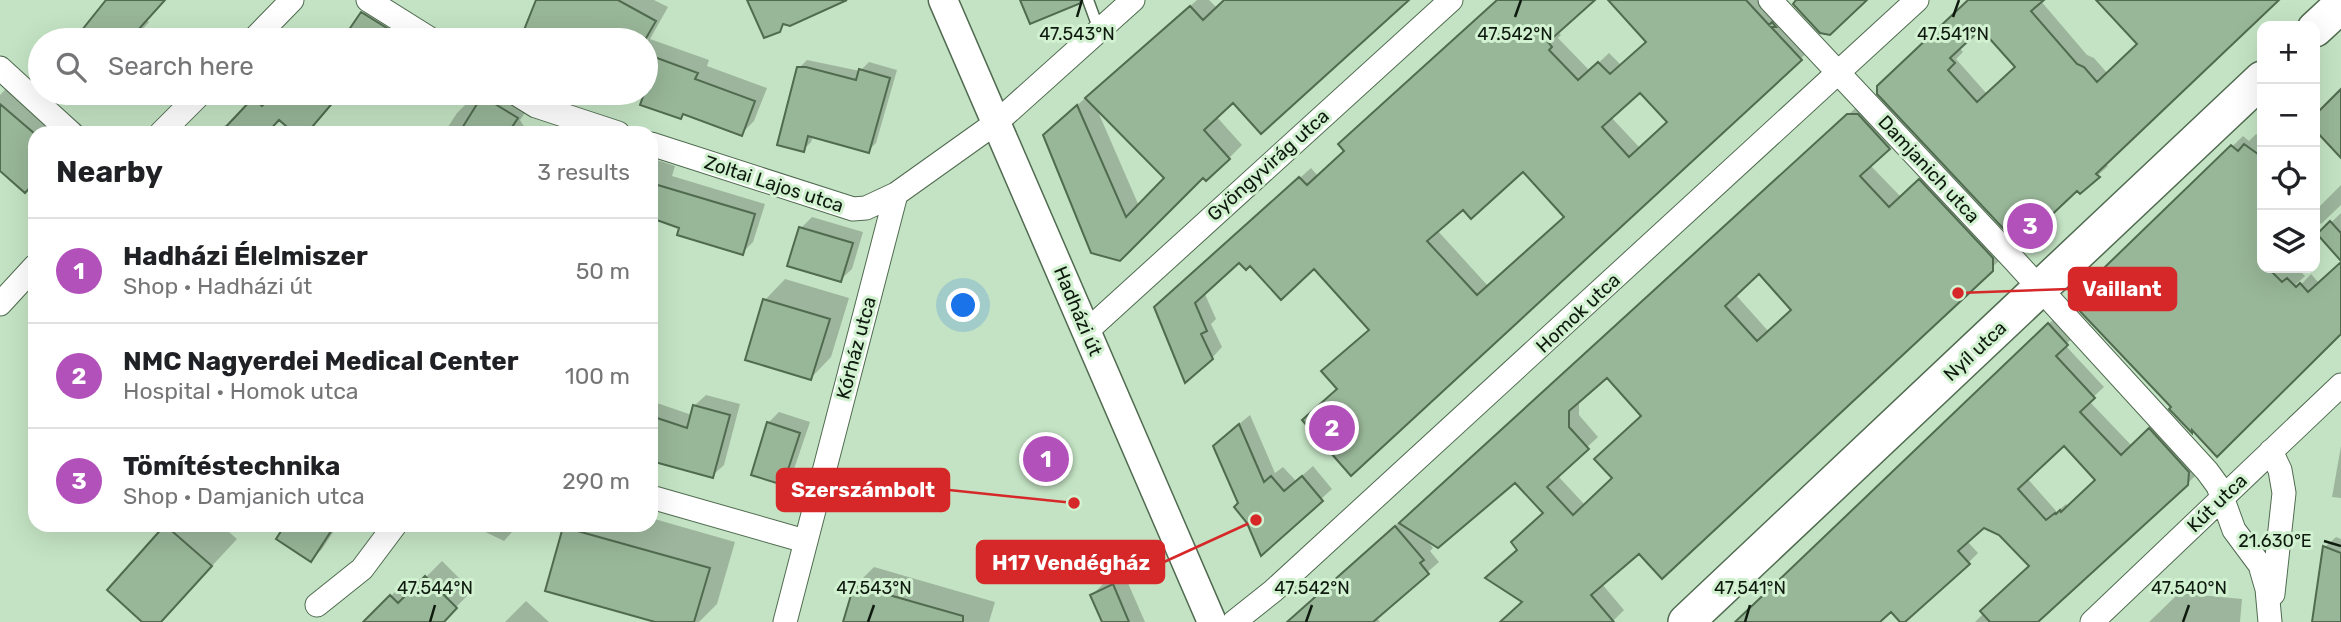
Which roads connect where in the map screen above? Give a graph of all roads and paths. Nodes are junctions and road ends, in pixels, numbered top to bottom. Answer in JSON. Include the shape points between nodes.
{"nodes":[{"id":1,"x":292,"y":0,"type":"edge"},
{"id":2,"x":368,"y":0,"type":"edge"},
{"id":3,"x":943,"y":0,"type":"edge"},
{"id":4,"x":1088,"y":0,"type":"edge"},
{"id":5,"x":1133,"y":0,"type":"edge"},
{"id":6,"x":1451,"y":0,"type":"edge"},
{"id":7,"x":1770,"y":0,"type":"edge"},
{"id":8,"x":1917,"y":0,"type":"edge"},
{"id":9,"x":2341,"y":5,"type":"edge"},
{"id":10,"x":2320,"y":24,"type":"edge"},
{"id":11,"x":265,"y":28,"type":"edge"},
{"id":12,"x":413,"y":28,"type":"edge"},
{"id":13,"x":1099,"y":30,"type":"junction"},
{"id":14,"x":0,"y":68,"type":"edge"},
{"id":15,"x":1838,"y":74,"type":"junction"},
{"id":16,"x":2257,"y":84,"type":"edge"},
{"id":17,"x":28,"y":94,"type":"edge"},
{"id":18,"x":40,"y":105,"type":"edge"},
{"id":19,"x":189,"y":105,"type":"edge"},
{"id":20,"x":534,"y":105,"type":"edge"},
{"id":21,"x":997,"y":122,"type":"junction"},
{"id":22,"x":63,"y":126,"type":"edge"},
{"id":23,"x":168,"y":126,"type":"edge"},
{"id":24,"x":597,"y":126,"type":"edge"},
{"id":25,"x":658,"y":146,"type":"edge"},
{"id":26,"x":896,"y":194,"type":"junction"},
{"id":27,"x":28,"y":274,"type":"edge"},
{"id":28,"x":2041,"y":289,"type":"junction"},
{"id":29,"x":0,"y":304,"type":"edge"},
{"id":30,"x":1087,"y":331,"type":"junction"},
{"id":31,"x":2341,"y":385,"type":"edge"},
{"id":32,"x":2271,"y":451,"type":"junction"},
{"id":33,"x":2222,"y":498,"type":"junction"},
{"id":34,"x":658,"y":499,"type":"edge"},
{"id":35,"x":390,"y":532,"type":"edge"},
{"id":36,"x":805,"y":541,"type":"junction"},
{"id":37,"x":317,"y":605,"type":"dead end"},
{"id":38,"x":785,"y":622,"type":"edge"},
{"id":39,"x":1212,"y":622,"type":"edge"},
{"id":40,"x":1234,"y":622,"type":"edge"},
{"id":41,"x":1686,"y":622,"type":"edge"},
{"id":42,"x":2092,"y":622,"type":"edge"},
{"id":43,"x":2271,"y":622,"type":"edge"}],
"edges":[{"from":1,"to":11,"type":"street"},
{"from":2,"to":12,"type":"street"},
{"from":3,"to":21,"type":"street","name":"Hadházi út"},
{"from":4,"to":13,"type":"lane"},
{"from":5,"to":13,"type":"street"},
{"from":6,"to":30,"type":"street","name":"Gyöngyvirág utca"},
{"from":7,"to":15,"type":"street","name":"Damjanich utca"},
{"from":8,"to":15,"type":"street","name":"Homok utca"},
{"from":9,"to":10,"type":"main road"},
{"from":13,"to":21,"type":"street"},
{"from":14,"to":17,"type":"street"},
{"from":15,"to":28,"type":"street","name":"Damjanich utca"},
{"from":15,"to":40,"type":"street","name":"Homok utca"},
{"from":16,"to":28,"type":"main road","name":"Nyíl utca"},
{"from":18,"to":22,"type":"street"},
{"from":19,"to":23,"type":"street"},
{"from":20,"to":24,"type":"street"},
{"from":21,"to":26,"type":"street"},
{"from":21,"to":30,"type":"street","name":"Hadházi út"},
{"from":25,"to":26,"type":"street","name":"Zoltai Lajos utca","via":[[853,209]]},
{"from":26,"to":36,"type":"street","name":"Kórház utca"},
{"from":27,"to":29,"type":"street"},
{"from":28,"to":33,"type":"street","name":"Damjanich utca","via":[[2207,471]]},
{"from":28,"to":41,"type":"main road","name":"Nyíl utca"},
{"from":30,"to":39,"type":"street","name":"Hadházi út"},
{"from":31,"to":32,"type":"street","name":"Kút utca"},
{"from":32,"to":33,"type":"street","name":"Kút utca"},
{"from":32,"to":43,"type":"street","via":[[2284,493]]},
{"from":33,"to":42,"type":"street","name":"Kút utca"},
{"from":33,"to":43,"type":"street","name":"Damjanich utca","via":[[2234,530],[2260,565]]},
{"from":34,"to":36,"type":"street"},
{"from":35,"to":37,"type":"street","via":[[362,569]]},
{"from":36,"to":38,"type":"street","name":"Kórház utca"}]}
